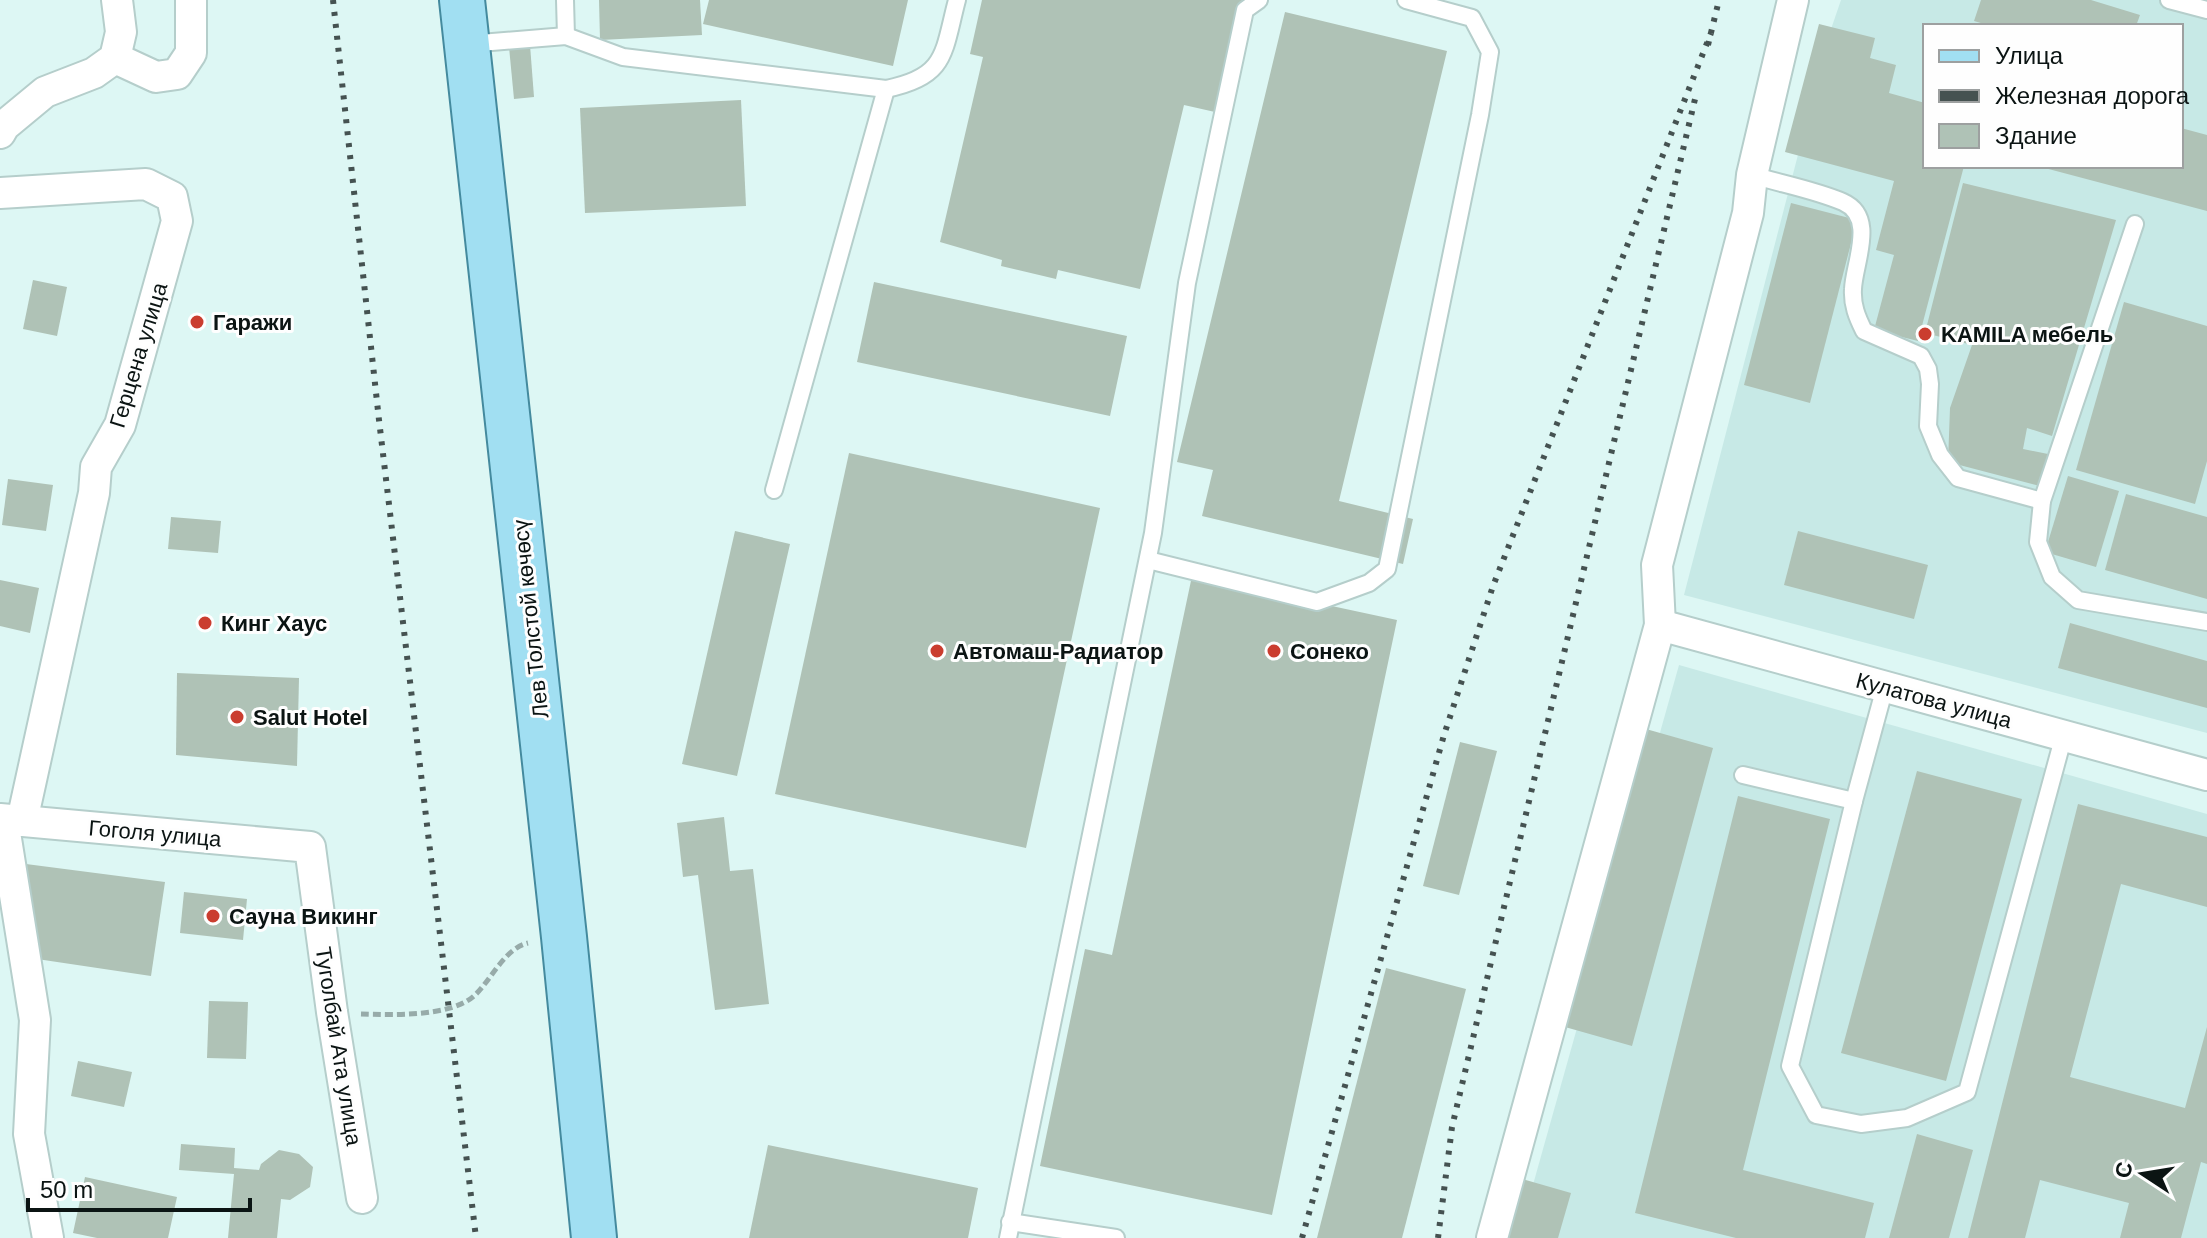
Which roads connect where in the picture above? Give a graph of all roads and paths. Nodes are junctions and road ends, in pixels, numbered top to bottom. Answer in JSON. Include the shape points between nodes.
{"nodes":[{"id":1,"x":117,"y":0,"type":"edge"},
{"id":2,"x":191,"y":0,"type":"edge"},
{"id":3,"x":462,"y":0,"type":"edge"},
{"id":4,"x":565,"y":0,"type":"edge"},
{"id":5,"x":957,"y":0,"type":"edge"},
{"id":6,"x":1259,"y":0,"type":"edge"},
{"id":7,"x":1406,"y":0,"type":"edge"},
{"id":8,"x":1793,"y":0,"type":"edge"},
{"id":9,"x":2169,"y":0,"type":"edge"},
{"id":10,"x":2207,"y":10,"type":"edge"},
{"id":11,"x":566,"y":36,"type":"junction"},
{"id":12,"x":467,"y":44,"type":"junction"},
{"id":13,"x":115,"y":58,"type":"junction"},
{"id":14,"x":886,"y":89,"type":"junction"},
{"id":15,"x":0,"y":133,"type":"edge"},
{"id":16,"x":1752,"y":175,"type":"junction"},
{"id":17,"x":0,"y":193,"type":"edge"},
{"id":18,"x":2135,"y":224,"type":"dead end"},
{"id":19,"x":774,"y":490,"type":"dead end"},
{"id":20,"x":2042,"y":501,"type":"junction"},
{"id":21,"x":1148,"y":560,"type":"junction"},
{"id":22,"x":2207,"y":622,"type":"edge"},
{"id":23,"x":1660,"y":625,"type":"junction"},
{"id":24,"x":1885,"y":687,"type":"junction"},
{"id":25,"x":2064,"y":735,"type":"junction"},
{"id":26,"x":1743,"y":775,"type":"dead end"},
{"id":27,"x":2207,"y":775,"type":"edge"},
{"id":28,"x":1854,"y":801,"type":"junction"},
{"id":29,"x":8,"y":820,"type":"edge"},
{"id":30,"x":310,"y":847,"type":"joint"},
{"id":31,"x":564,"y":937,"type":"junction"},
{"id":32,"x":365,"y":1014,"type":"dead end"},
{"id":33,"x":362,"y":1198,"type":"dead end"},
{"id":34,"x":1009,"y":1230,"type":"edge"},
{"id":35,"x":48,"y":1238,"type":"edge"},
{"id":36,"x":594,"y":1238,"type":"edge"},
{"id":37,"x":1116,"y":1238,"type":"edge"},
{"id":38,"x":1492,"y":1238,"type":"edge"}],
"edges":[{"from":1,"to":13,"type":"street","via":[[121,32]]},
{"from":2,"to":13,"type":"street","via":[[191,53],[177,74],[156,77]]},
{"from":3,"to":12,"type":"main road","name":"Лев Толстой көчөсү"},
{"from":4,"to":11,"type":"lane"},
{"from":5,"to":14,"type":"lane","via":[[940,62],[908,85]]},
{"from":6,"to":21,"type":"lane","via":[[1245,10],[1187,283]]},
{"from":7,"to":21,"type":"lane","via":[[1472,18],[1490,52],[1387,569],[1369,583],[1317,602]]},
{"from":8,"to":16,"type":"street"},
{"from":9,"to":10,"type":"lane"},
{"from":11,"to":12,"type":"lane"},
{"from":11,"to":14,"type":"lane","via":[[623,57]]},
{"from":12,"to":31,"type":"main road","name":"Лев Толстой көчөсү"},
{"from":13,"to":15,"type":"street","via":[[94,73],[45,92]]},
{"from":14,"to":19,"type":"lane"},
{"from":16,"to":20,"type":"lane","via":[[1847,203],[1860,220],[1862,239],[1854,311],[1864,331],[1921,356],[1928,369],[1928,426],[1940,455],[1958,478]]},
{"from":16,"to":23,"type":"street","via":[[1748,213],[1657,565]]},
{"from":17,"to":29,"type":"street","name":"Герцена улица","via":[[146,184],[172,197],[177,221],[120,425],[96,467],[94,493]]},
{"from":18,"to":20,"type":"lane"},
{"from":20,"to":22,"type":"lane","via":[[2038,542],[2052,577],[2078,600]]},
{"from":21,"to":34,"type":"lane"},
{"from":23,"to":24,"type":"street","name":"Кулатова улица"},
{"from":23,"to":38,"type":"street"},
{"from":24,"to":25,"type":"street","name":"Кулатова улица"},
{"from":24,"to":28,"type":"lane"},
{"from":25,"to":27,"type":"street","name":"Кулатова улица"},
{"from":25,"to":28,"type":"lane","via":[[1967,1092],[1907,1118],[1861,1124],[1816,1115],[1790,1066]]},
{"from":26,"to":28,"type":"lane"},
{"from":29,"to":30,"type":"street","name":"Гоголя улица"},
{"from":29,"to":35,"type":"street","via":[[35,1020],[29,1134]]},
{"from":30,"to":33,"type":"street","name":"Туголбай Ата улица"},
{"from":31,"to":32,"type":"path","via":[[521,945],[474,997],[451,1010]]},
{"from":31,"to":36,"type":"main road","name":"Лев Толстой көчөсү"},
{"from":34,"to":37,"type":"lane"}]}
